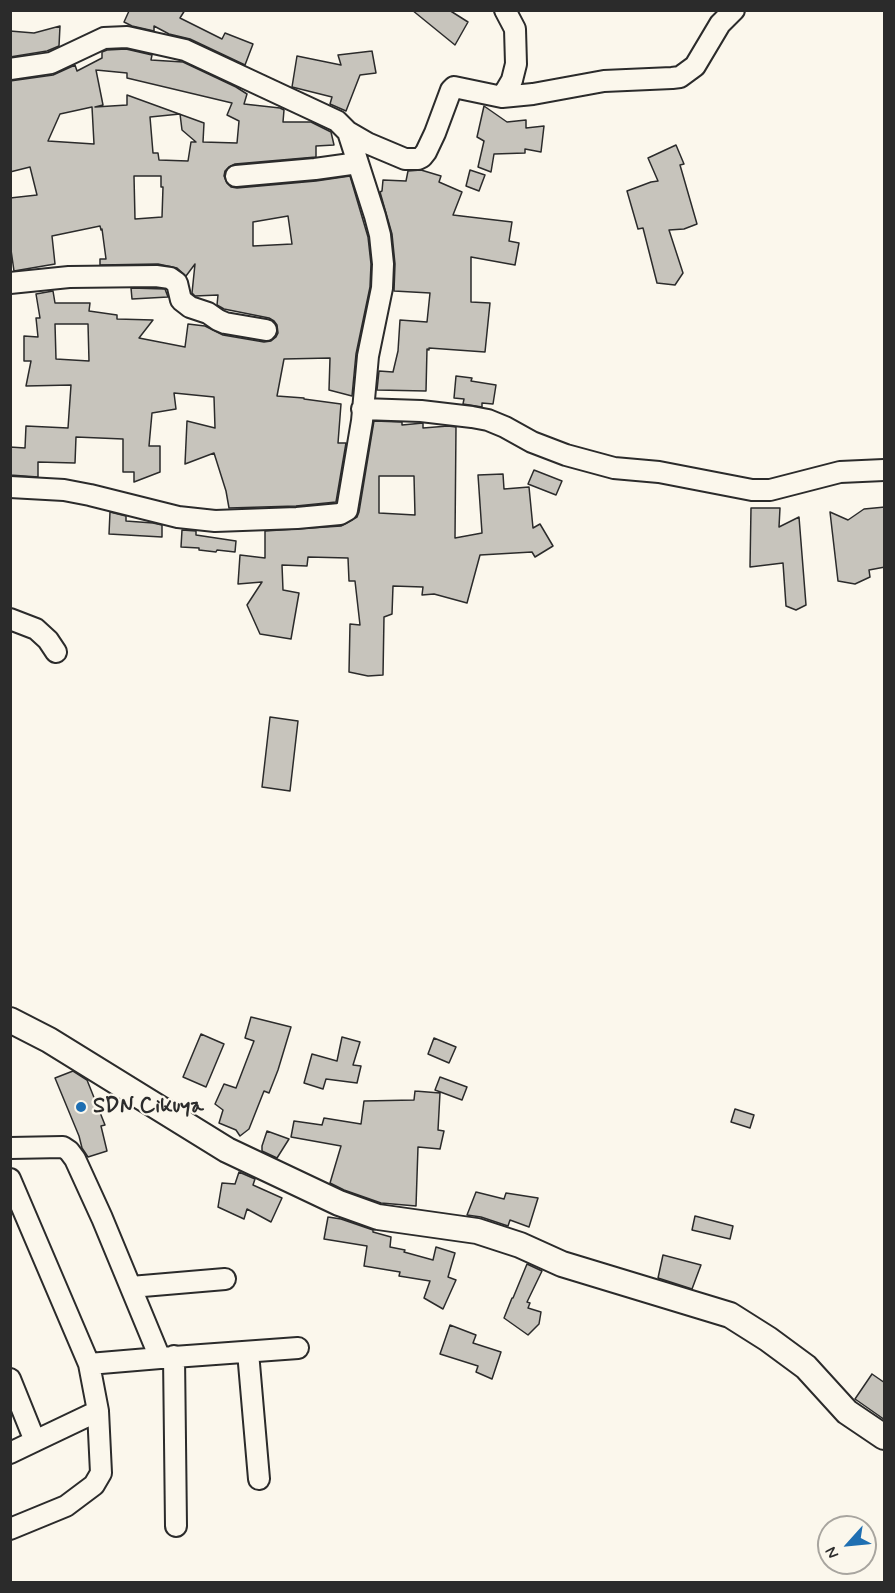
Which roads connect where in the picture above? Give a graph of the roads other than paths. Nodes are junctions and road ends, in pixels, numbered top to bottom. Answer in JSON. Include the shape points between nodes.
{"nodes":[{"id":1,"x":505,"y":10,"type":"edge"},
{"id":2,"x":734,"y":10,"type":"edge"},
{"id":3,"x":10,"y":69,"type":"edge"},
{"id":4,"x":502,"y":97,"type":"junction"},
{"id":5,"x":348,"y":132,"type":"junction"},
{"id":6,"x":358,"y":163,"type":"junction"},
{"id":7,"x":236,"y":176,"type":"dead end"},
{"id":8,"x":11,"y":279,"type":"edge"},
{"id":9,"x":266,"y":330,"type":"dead end"},
{"id":10,"x":362,"y":409,"type":"junction"},
{"id":11,"x":885,"y":470,"type":"edge"},
{"id":12,"x":10,"y":487,"type":"edge"},
{"id":13,"x":10,"y":619,"type":"edge"},
{"id":14,"x":56,"y":652,"type":"dead end"},
{"id":15,"x":10,"y":1020,"type":"edge"},
{"id":16,"x":10,"y":1148,"type":"edge"},
{"id":17,"x":10,"y":1179,"type":"edge"},
{"id":18,"x":225,"y":1279,"type":"dead end"},
{"id":19,"x":131,"y":1287,"type":"junction"},
{"id":20,"x":298,"y":1348,"type":"dead end"},
{"id":21,"x":248,"y":1352,"type":"junction"},
{"id":22,"x":167,"y":1357,"type":"junction"},
{"id":23,"x":89,"y":1364,"type":"junction"},
{"id":24,"x":10,"y":1379,"type":"edge"},
{"id":25,"x":98,"y":1411,"type":"junction"},
{"id":26,"x":885,"y":1437,"type":"edge"},
{"id":27,"x":34,"y":1441,"type":"junction"},
{"id":28,"x":10,"y":1454,"type":"edge"},
{"id":29,"x":259,"y":1479,"type":"dead end"},
{"id":30,"x":176,"y":1527,"type":"dead end"},
{"id":31,"x":10,"y":1529,"type":"edge"}],
"edges":[{"from":1,"to":4,"type":"street","via":[[514,29],[516,64]]},
{"from":2,"to":4,"type":"street","via":[[720,24],[695,66],[680,77],[604,81]]},
{"from":3,"to":5,"type":"street","via":[[51,63],[104,38],[127,37],[185,50],[336,121]]},
{"from":4,"to":5,"type":"street","via":[[453,88],[426,152],[418,159],[405,159]]},
{"from":5,"to":6,"type":"street"},
{"from":6,"to":7,"type":"street"},
{"from":6,"to":10,"type":"street","via":[[380,235],[383,264]]},
{"from":8,"to":9,"type":"street","via":[[170,278],[190,307],[218,320]]},
{"from":10,"to":11,"type":"street","via":[[421,411],[488,420],[566,455],[614,468],[659,472],[752,490],[770,490],[840,472]]},
{"from":10,"to":12,"type":"street","via":[[348,507],[340,514],[215,521],[178,518],[64,490]]},
{"from":13,"to":14,"type":"street","via":[[36,629]]},
{"from":15,"to":26,"type":"street","via":[[227,1150],[339,1203],[378,1217],[477,1230],[562,1264],[730,1315],[806,1368],[848,1412]]},
{"from":16,"to":19,"type":"street","via":[[63,1147],[69,1151]]},
{"from":17,"to":23,"type":"street"},
{"from":18,"to":19,"type":"street"},
{"from":19,"to":22,"type":"street"},
{"from":20,"to":21,"type":"street"},
{"from":21,"to":22,"type":"street"},
{"from":21,"to":29,"type":"street"},
{"from":22,"to":23,"type":"street"},
{"from":22,"to":30,"type":"street"},
{"from":23,"to":25,"type":"street"},
{"from":24,"to":27,"type":"street"},
{"from":25,"to":27,"type":"street"},
{"from":25,"to":31,"type":"street","via":[[101,1473],[94,1485],[66,1506]]},
{"from":27,"to":28,"type":"street"}]}
